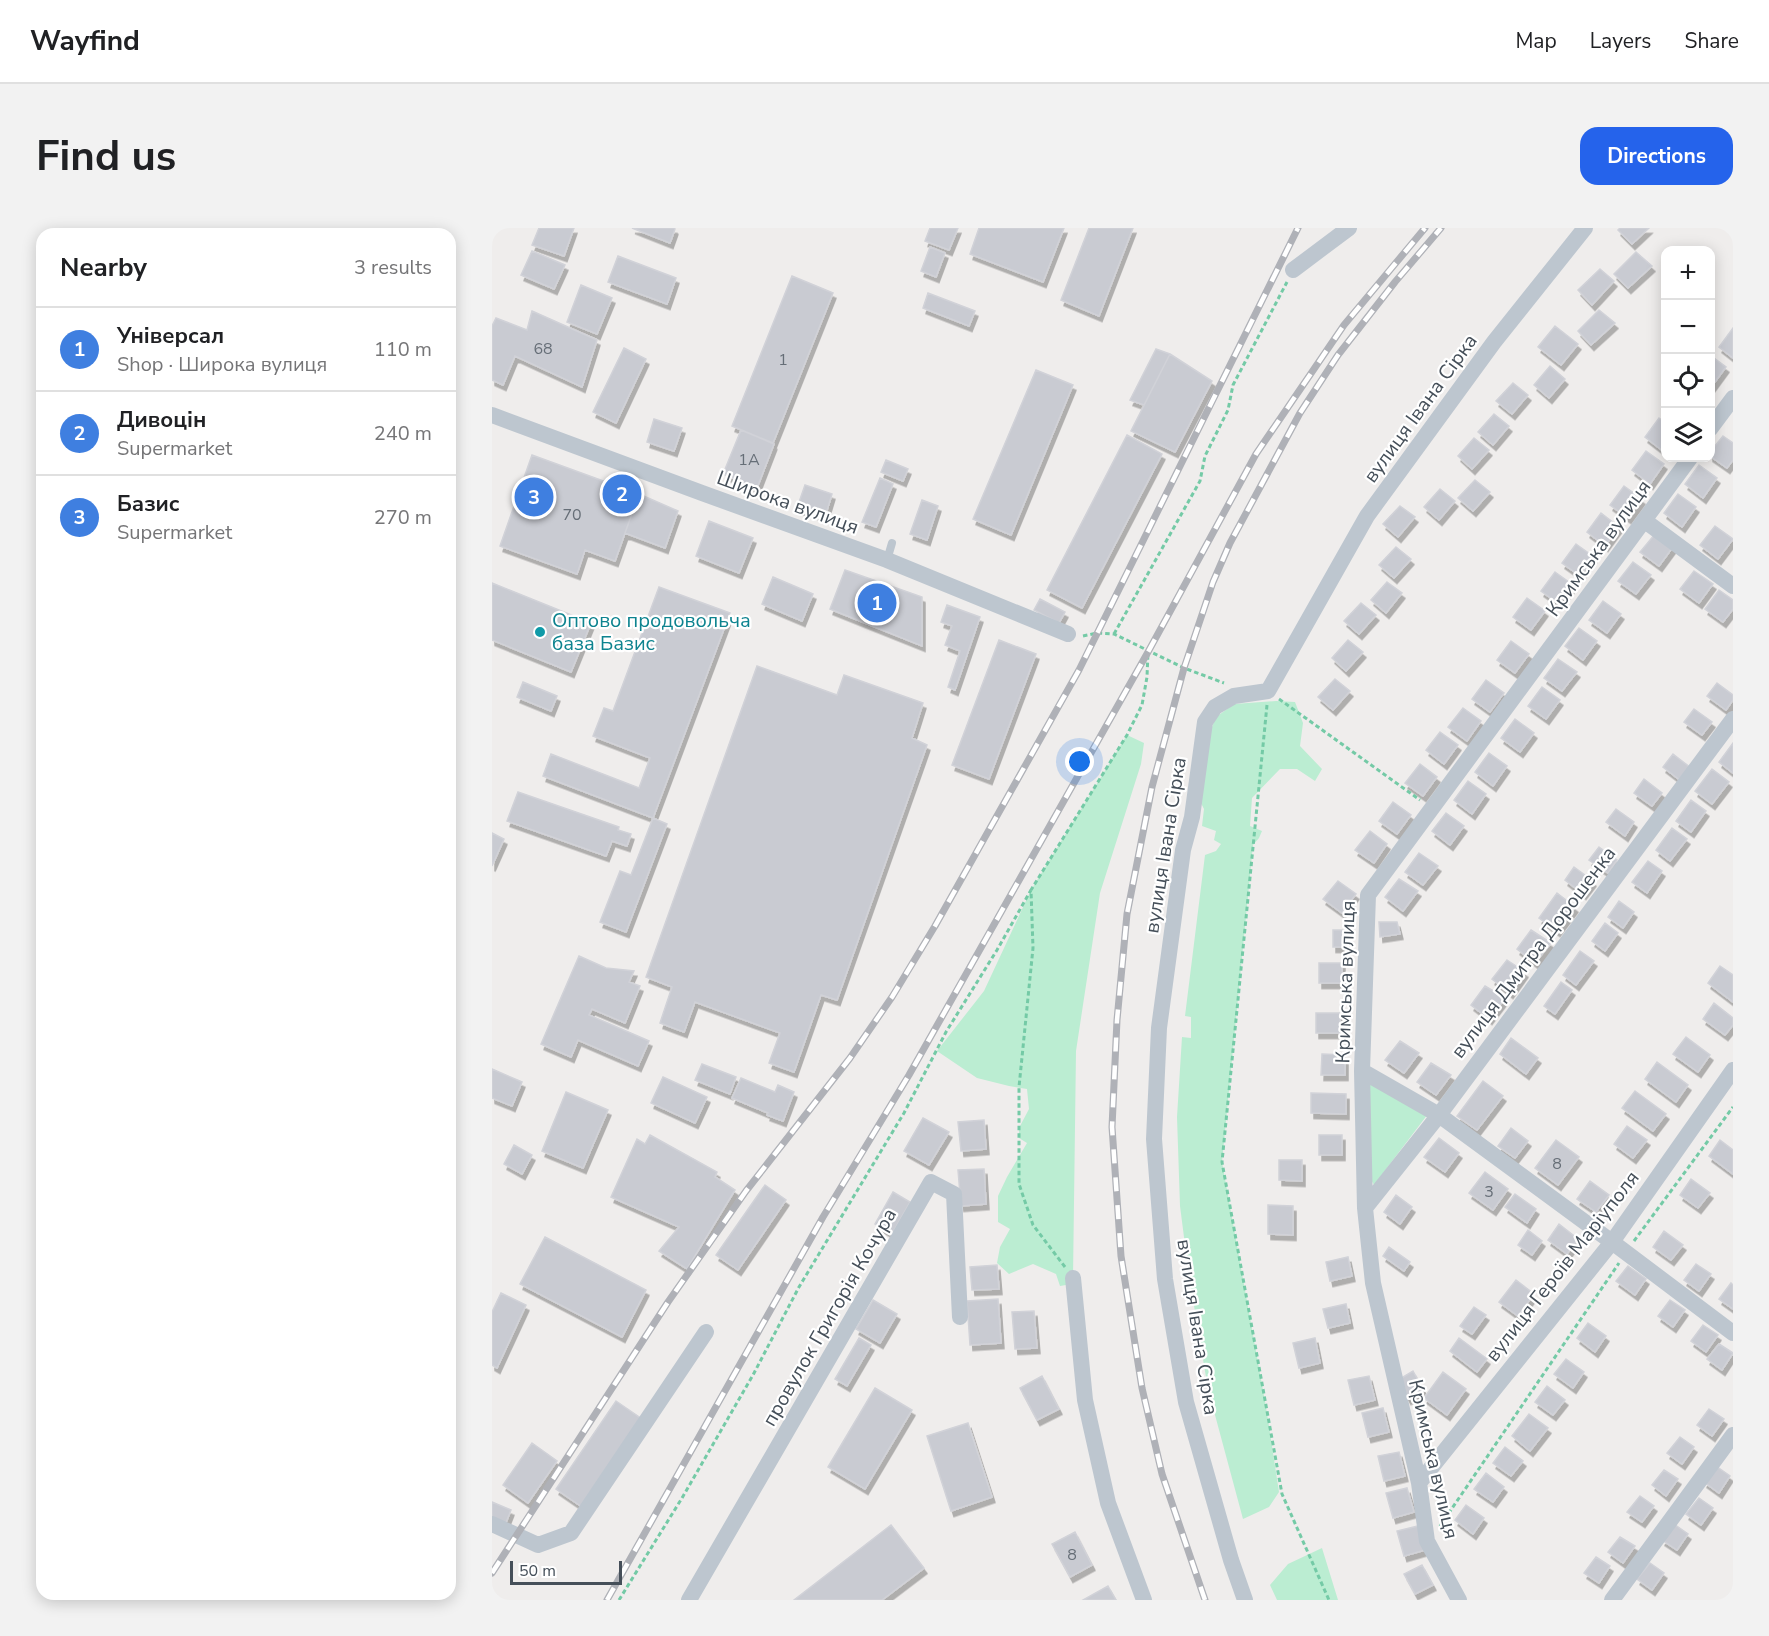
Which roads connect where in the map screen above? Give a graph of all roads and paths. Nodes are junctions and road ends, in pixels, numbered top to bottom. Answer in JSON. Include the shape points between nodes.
{"nodes":[{"id":1,"x":1349,"y":228,"type":"edge"},
{"id":2,"x":1585,"y":228,"type":"edge"},
{"id":3,"x":1293,"y":270,"type":"joint"},
{"id":4,"x":1733,"y":398,"type":"edge"},
{"id":5,"x":492,"y":415,"type":"edge"},
{"id":6,"x":1715,"y":422,"type":"edge"},
{"id":7,"x":1687,"y":462,"type":"edge"},
{"id":8,"x":1644,"y":521,"type":"junction"},
{"id":9,"x":892,"y":543,"type":"dead end"},
{"id":10,"x":887,"y":560,"type":"junction"},
{"id":11,"x":1733,"y":586,"type":"edge"},
{"id":12,"x":1068,"y":634,"type":"dead end"},
{"id":13,"x":1114,"y":634,"type":"dead end"},
{"id":14,"x":1148,"y":652,"type":"dead end"},
{"id":15,"x":1268,"y":691,"type":"junction"},
{"id":16,"x":1733,"y":719,"type":"edge"},
{"id":17,"x":1031,"y":890,"type":"junction"},
{"id":18,"x":1733,"y":1070,"type":"edge"},
{"id":19,"x":1362,"y":1071,"type":"junction"},
{"id":20,"x":1733,"y":1107,"type":"edge"},
{"id":21,"x":1438,"y":1115,"type":"junction"},
{"id":22,"x":1365,"y":1209,"type":"junction"},
{"id":23,"x":1612,"y":1242,"type":"junction"},
{"id":24,"x":1626,"y":1252,"type":"junction"},
{"id":25,"x":1073,"y":1278,"type":"joint"},
{"id":26,"x":960,"y":1317,"type":"dead end"},
{"id":27,"x":706,"y":1332,"type":"dead end"},
{"id":28,"x":1733,"y":1333,"type":"edge"},
{"id":29,"x":1733,"y":1435,"type":"edge"},
{"id":30,"x":1419,"y":1483,"type":"junction"},
{"id":31,"x":492,"y":1524,"type":"edge"},
{"id":32,"x":1429,"y":1543,"type":"junction"},
{"id":33,"x":619,"y":1600,"type":"edge"},
{"id":34,"x":689,"y":1600,"type":"edge"},
{"id":35,"x":1144,"y":1600,"type":"edge"},
{"id":36,"x":1245,"y":1600,"type":"edge"},
{"id":37,"x":1329,"y":1600,"type":"edge"},
{"id":38,"x":1459,"y":1600,"type":"edge"},
{"id":39,"x":1612,"y":1600,"type":"edge"}],
"edges":[{"from":1,"to":3,"type":"street"},
{"from":2,"to":15,"type":"street","name":"вулиця Івана Сірка","via":[[1494,342],[1367,516]]},
{"from":3,"to":13,"type":"path","via":[[1233,385],[1228,410],[1205,456],[1200,481]]},
{"from":4,"to":6,"type":"street"},
{"from":5,"to":10,"type":"street","name":"Широка вулиця"},
{"from":7,"to":8,"type":"street","name":"Кримська вулиця"},
{"from":8,"to":11,"type":"street"},
{"from":8,"to":19,"type":"street","name":"Кримська вулиця","via":[[1368,895]]},
{"from":9,"to":10,"type":"lane"},
{"from":10,"to":12,"type":"street","name":"Широка вулиця"},
{"from":14,"to":17,"type":"path","via":[[1142,705]]},
{"from":15,"to":36,"type":"street","name":"вулиця Івана Сірка","via":[[1234,696],[1215,707],[1205,722],[1159,1028],[1154,1138],[1165,1279],[1186,1402]]},
{"from":15,"to":37,"type":"path","via":[[1222,1162],[1282,1494]]},
{"from":16,"to":21,"type":"street","name":"вулиця Дмитра Дорошенка"},
{"from":17,"to":25,"type":"path","via":[[1033,948],[1019,1088],[1018,1184],[1033,1225]]},
{"from":17,"to":33,"type":"path","via":[[946,1032],[904,1113],[798,1287],[694,1477]]},
{"from":18,"to":23,"type":"street","name":"вулиця Героїв Маріуполя"},
{"from":19,"to":21,"type":"street"},
{"from":19,"to":22,"type":"street","name":"Кримська вулиця"},
{"from":20,"to":24,"type":"path"},
{"from":21,"to":22,"type":"street","name":"вулиця Дмитра Дорошенка"},
{"from":21,"to":23,"type":"street"},
{"from":22,"to":30,"type":"street","name":"Кримська вулиця","via":[[1373,1283]]},
{"from":23,"to":24,"type":"street"},
{"from":23,"to":30,"type":"street","name":"вулиця Героїв Маріуполя"},
{"from":24,"to":28,"type":"street"},
{"from":24,"to":32,"type":"path"},
{"from":25,"to":35,"type":"street","via":[[1085,1400],[1108,1503]]},
{"from":26,"to":34,"type":"street","name":"провулок Григорія Кочура","via":[[954,1194],[931,1182]]},
{"from":27,"to":31,"type":"street","via":[[571,1533],[538,1545]]},
{"from":29,"to":39,"type":"street"},
{"from":30,"to":32,"type":"street","name":"Кримська вулиця"},
{"from":32,"to":38,"type":"street","name":"Кримська вулиця"}]}
